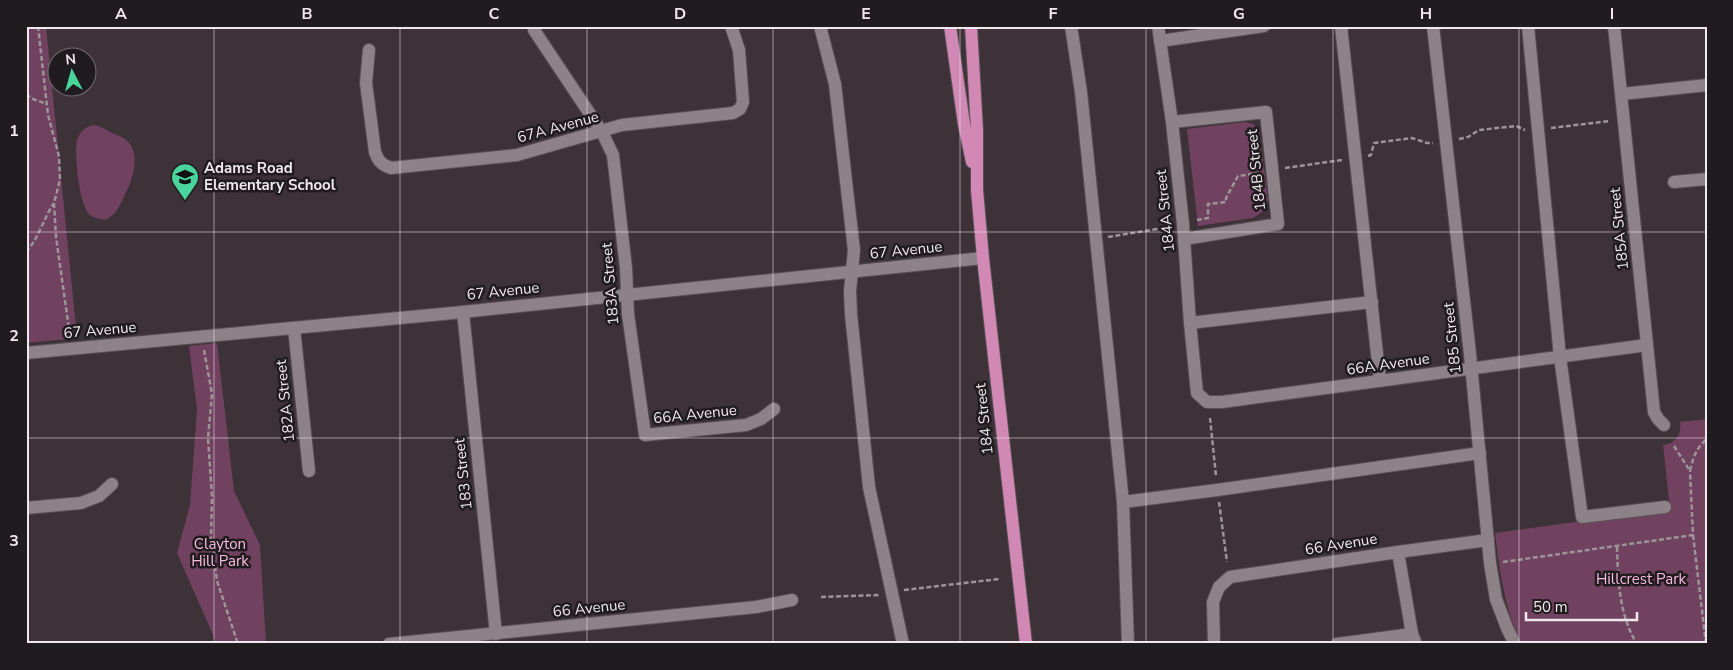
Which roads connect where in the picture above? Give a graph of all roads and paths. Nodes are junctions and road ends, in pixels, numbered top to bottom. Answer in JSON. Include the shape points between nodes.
{"nodes":[{"id":1,"x":38,"y":26,"type":"edge"},
{"id":2,"x":732,"y":26,"type":"edge"},
{"id":3,"x":820,"y":26,"type":"edge"},
{"id":4,"x":950,"y":26,"type":"edge"},
{"id":5,"x":971,"y":26,"type":"edge"},
{"id":6,"x":1071,"y":26,"type":"edge"},
{"id":7,"x":1158,"y":26,"type":"edge"},
{"id":8,"x":1264,"y":26,"type":"edge"},
{"id":9,"x":1341,"y":26,"type":"edge"},
{"id":10,"x":1433,"y":26,"type":"edge"},
{"id":11,"x":1528,"y":26,"type":"edge"},
{"id":12,"x":1614,"y":26,"type":"edge"},
{"id":13,"x":534,"y":30,"type":"dead end"},
{"id":14,"x":1160,"y":41,"type":"junction"},
{"id":15,"x":369,"y":50,"type":"dead end"},
{"id":16,"x":1707,"y":85,"type":"edge"},
{"id":17,"x":26,"y":94,"type":"edge"},
{"id":18,"x":1622,"y":94,"type":"junction"},
{"id":19,"x":47,"y":104,"type":"junction"},
{"id":20,"x":1611,"y":121,"type":"dead end"},
{"id":21,"x":1172,"y":122,"type":"junction"},
{"id":22,"x":1546,"y":128,"type":"dead end"},
{"id":23,"x":1529,"y":130,"type":"dead end"},
{"id":24,"x":602,"y":132,"type":"junction"},
{"id":25,"x":1455,"y":140,"type":"dead end"},
{"id":26,"x":1437,"y":142,"type":"dead end"},
{"id":27,"x":1363,"y":157,"type":"dead end"},
{"id":28,"x":1351,"y":159,"type":"dead end"},
{"id":29,"x":1282,"y":169,"type":"dead end"},
{"id":30,"x":1266,"y":171,"type":"dead end"},
{"id":31,"x":1707,"y":179,"type":"edge"},
{"id":32,"x":1674,"y":182,"type":"dead end"},
{"id":33,"x":977,"y":190,"type":"junction"},
{"id":34,"x":54,"y":203,"type":"junction"},
{"id":35,"x":1195,"y":221,"type":"dead end"},
{"id":36,"x":1169,"y":227,"type":"dead end"},
{"id":37,"x":1104,"y":237,"type":"dead end"},
{"id":38,"x":1184,"y":239,"type":"junction"},
{"id":39,"x":26,"y":252,"type":"edge"},
{"id":40,"x":983,"y":258,"type":"junction"},
{"id":41,"x":851,"y":272,"type":"junction"},
{"id":42,"x":628,"y":294,"type":"junction"},
{"id":43,"x":1372,"y":302,"type":"junction"},
{"id":44,"x":463,"y":312,"type":"junction"},
{"id":45,"x":1190,"y":323,"type":"junction"},
{"id":46,"x":294,"y":328,"type":"junction"},
{"id":47,"x":69,"y":329,"type":"dead end"},
{"id":48,"x":1647,"y":345,"type":"junction"},
{"id":49,"x":203,"y":346,"type":"dead end"},
{"id":50,"x":26,"y":353,"type":"edge"},
{"id":51,"x":1560,"y":356,"type":"junction"},
{"id":52,"x":1472,"y":368,"type":"junction"},
{"id":53,"x":1380,"y":381,"type":"junction"},
{"id":54,"x":1197,"y":393,"type":"joint"},
{"id":55,"x":774,"y":409,"type":"dead end"},
{"id":56,"x":1210,"y":418,"type":"dead end"},
{"id":57,"x":1664,"y":425,"type":"dead end"},
{"id":58,"x":645,"y":435,"type":"joint"},
{"id":59,"x":1707,"y":439,"type":"edge"},
{"id":60,"x":1674,"y":446,"type":"dead end"},
{"id":61,"x":1480,"y":453,"type":"junction"},
{"id":62,"x":309,"y":471,"type":"dead end"},
{"id":63,"x":1690,"y":471,"type":"junction"},
{"id":64,"x":1216,"y":478,"type":"dead end"},
{"id":65,"x":112,"y":484,"type":"dead end"},
{"id":66,"x":1218,"y":496,"type":"dead end"},
{"id":67,"x":1123,"y":502,"type":"junction"},
{"id":68,"x":1665,"y":507,"type":"dead end"},
{"id":69,"x":26,"y":508,"type":"edge"},
{"id":70,"x":1693,"y":535,"type":"junction"},
{"id":71,"x":1488,"y":540,"type":"junction"},
{"id":72,"x":1617,"y":547,"type":"junction"},
{"id":73,"x":1398,"y":552,"type":"junction"},
{"id":74,"x":1227,"y":562,"type":"dead end"},
{"id":75,"x":1499,"y":562,"type":"dead end"},
{"id":76,"x":999,"y":579,"type":"dead end"},
{"id":77,"x":900,"y":591,"type":"dead end"},
{"id":78,"x":881,"y":594,"type":"dead end"},
{"id":79,"x":821,"y":597,"type":"dead end"},
{"id":80,"x":792,"y":600,"type":"dead end"},
{"id":81,"x":496,"y":634,"type":"junction"},
{"id":82,"x":1414,"y":639,"type":"edge"},
{"id":83,"x":238,"y":644,"type":"edge"},
{"id":84,"x":389,"y":644,"type":"edge"},
{"id":85,"x":903,"y":644,"type":"edge"},
{"id":86,"x":1026,"y":644,"type":"edge"},
{"id":87,"x":1128,"y":644,"type":"edge"},
{"id":88,"x":1214,"y":644,"type":"edge"},
{"id":89,"x":1337,"y":644,"type":"edge"},
{"id":90,"x":1515,"y":644,"type":"edge"},
{"id":91,"x":1637,"y":644,"type":"edge"},
{"id":92,"x":1706,"y":644,"type":"edge"}],
"edges":[{"from":1,"to":19,"type":"path"},
{"from":2,"to":24,"type":"street","name":"67A Avenue","via":[[739,50],[743,102],[740,109],[733,113],[622,125]]},
{"from":3,"to":41,"type":"street","via":[[836,84],[854,250]]},
{"from":4,"to":33,"type":"main road","name":"184 Street"},
{"from":5,"to":33,"type":"main road","name":"184 Street"},
{"from":6,"to":67,"type":"street","via":[[1081,92]]},
{"from":7,"to":14,"type":"street","name":"184A Street"},
{"from":8,"to":14,"type":"street"},
{"from":9,"to":43,"type":"street"},
{"from":10,"to":52,"type":"street","name":"185 Street"},
{"from":11,"to":51,"type":"street"},
{"from":12,"to":18,"type":"street","name":"185A Street"},
{"from":13,"to":24,"type":"street"},
{"from":14,"to":21,"type":"street","name":"184A Street"},
{"from":15,"to":24,"type":"street","name":"67A Avenue","via":[[366,82],[375,152],[384,166],[391,168],[517,155]]},
{"from":16,"to":18,"type":"street"},
{"from":17,"to":19,"type":"path"},
{"from":18,"to":48,"type":"street","name":"185A Street"},
{"from":19,"to":34,"type":"path","via":[[59,156],[60,180]]},
{"from":20,"to":22,"type":"path"},
{"from":21,"to":38,"type":"street","name":"184A Street"},
{"from":21,"to":38,"type":"street","name":"184B Street","via":[[1266,112],[1278,224]]},
{"from":23,"to":25,"type":"path","via":[[1516,126],[1479,130]]},
{"from":24,"to":42,"type":"street","name":"183A Street","via":[[614,163]]},
{"from":26,"to":27,"type":"path","via":[[1427,143],[1412,138],[1374,143],[1370,155]]},
{"from":28,"to":29,"type":"path"},
{"from":30,"to":35,"type":"path","via":[[1238,176],[1226,202],[1208,204],[1208,218]]},
{"from":31,"to":32,"type":"street"},
{"from":33,"to":40,"type":"main road","name":"184 Street"},
{"from":34,"to":39,"type":"path"},
{"from":34,"to":47,"type":"path"},
{"from":36,"to":37,"type":"path"},
{"from":38,"to":45,"type":"street","name":"184A Street"},
{"from":40,"to":41,"type":"street","name":"67 Avenue"},
{"from":40,"to":86,"type":"main road","name":"184 Street"},
{"from":41,"to":42,"type":"street","name":"67 Avenue"},
{"from":41,"to":85,"type":"street","via":[[851,314],[869,487]]},
{"from":42,"to":44,"type":"street","name":"67 Avenue"},
{"from":42,"to":58,"type":"street","name":"183A Street"},
{"from":43,"to":45,"type":"street"},
{"from":43,"to":53,"type":"street"},
{"from":44,"to":46,"type":"street","name":"67 Avenue"},
{"from":44,"to":81,"type":"street","name":"183 Street"},
{"from":45,"to":54,"type":"street","name":"184A Street"},
{"from":46,"to":50,"type":"street","name":"67 Avenue"},
{"from":46,"to":62,"type":"street","name":"182A Street"},
{"from":48,"to":51,"type":"street","name":"66A Avenue"},
{"from":48,"to":57,"type":"street","name":"185A Street","via":[[1654,412]]},
{"from":49,"to":83,"type":"path","via":[[212,394],[208,438],[211,537],[217,581]]},
{"from":51,"to":52,"type":"street","name":"66A Avenue"},
{"from":51,"to":68,"type":"street","via":[[1582,517]]},
{"from":52,"to":53,"type":"street","name":"66A Avenue"},
{"from":52,"to":61,"type":"street","name":"185 Street"},
{"from":53,"to":54,"type":"street","name":"66A Avenue","via":[[1222,402],[1207,402]]},
{"from":55,"to":58,"type":"street","name":"66A Avenue","via":[[746,425]]},
{"from":56,"to":64,"type":"path"},
{"from":59,"to":63,"type":"path","via":[[1693,456]]},
{"from":60,"to":63,"type":"path"},
{"from":61,"to":67,"type":"street"},
{"from":61,"to":71,"type":"street","name":"185 Street"},
{"from":63,"to":70,"type":"path"},
{"from":65,"to":69,"type":"street","via":[[99,496],[81,503]]},
{"from":66,"to":74,"type":"path"},
{"from":67,"to":87,"type":"street"},
{"from":70,"to":72,"type":"path"},
{"from":70,"to":92,"type":"path"},
{"from":71,"to":73,"type":"street","name":"66 Avenue"},
{"from":71,"to":90,"type":"street","name":"185 Street","via":[[1496,598]]},
{"from":72,"to":75,"type":"path"},
{"from":72,"to":91,"type":"path","via":[[1622,609]]},
{"from":73,"to":82,"type":"street"},
{"from":73,"to":88,"type":"street","name":"66 Avenue","via":[[1230,577],[1219,587],[1213,602]]},
{"from":76,"to":77,"type":"path"},
{"from":78,"to":79,"type":"path"},
{"from":80,"to":81,"type":"street","name":"66 Avenue","via":[[756,607]]},
{"from":81,"to":84,"type":"street","name":"66 Avenue"},
{"from":82,"to":89,"type":"street"}]}
